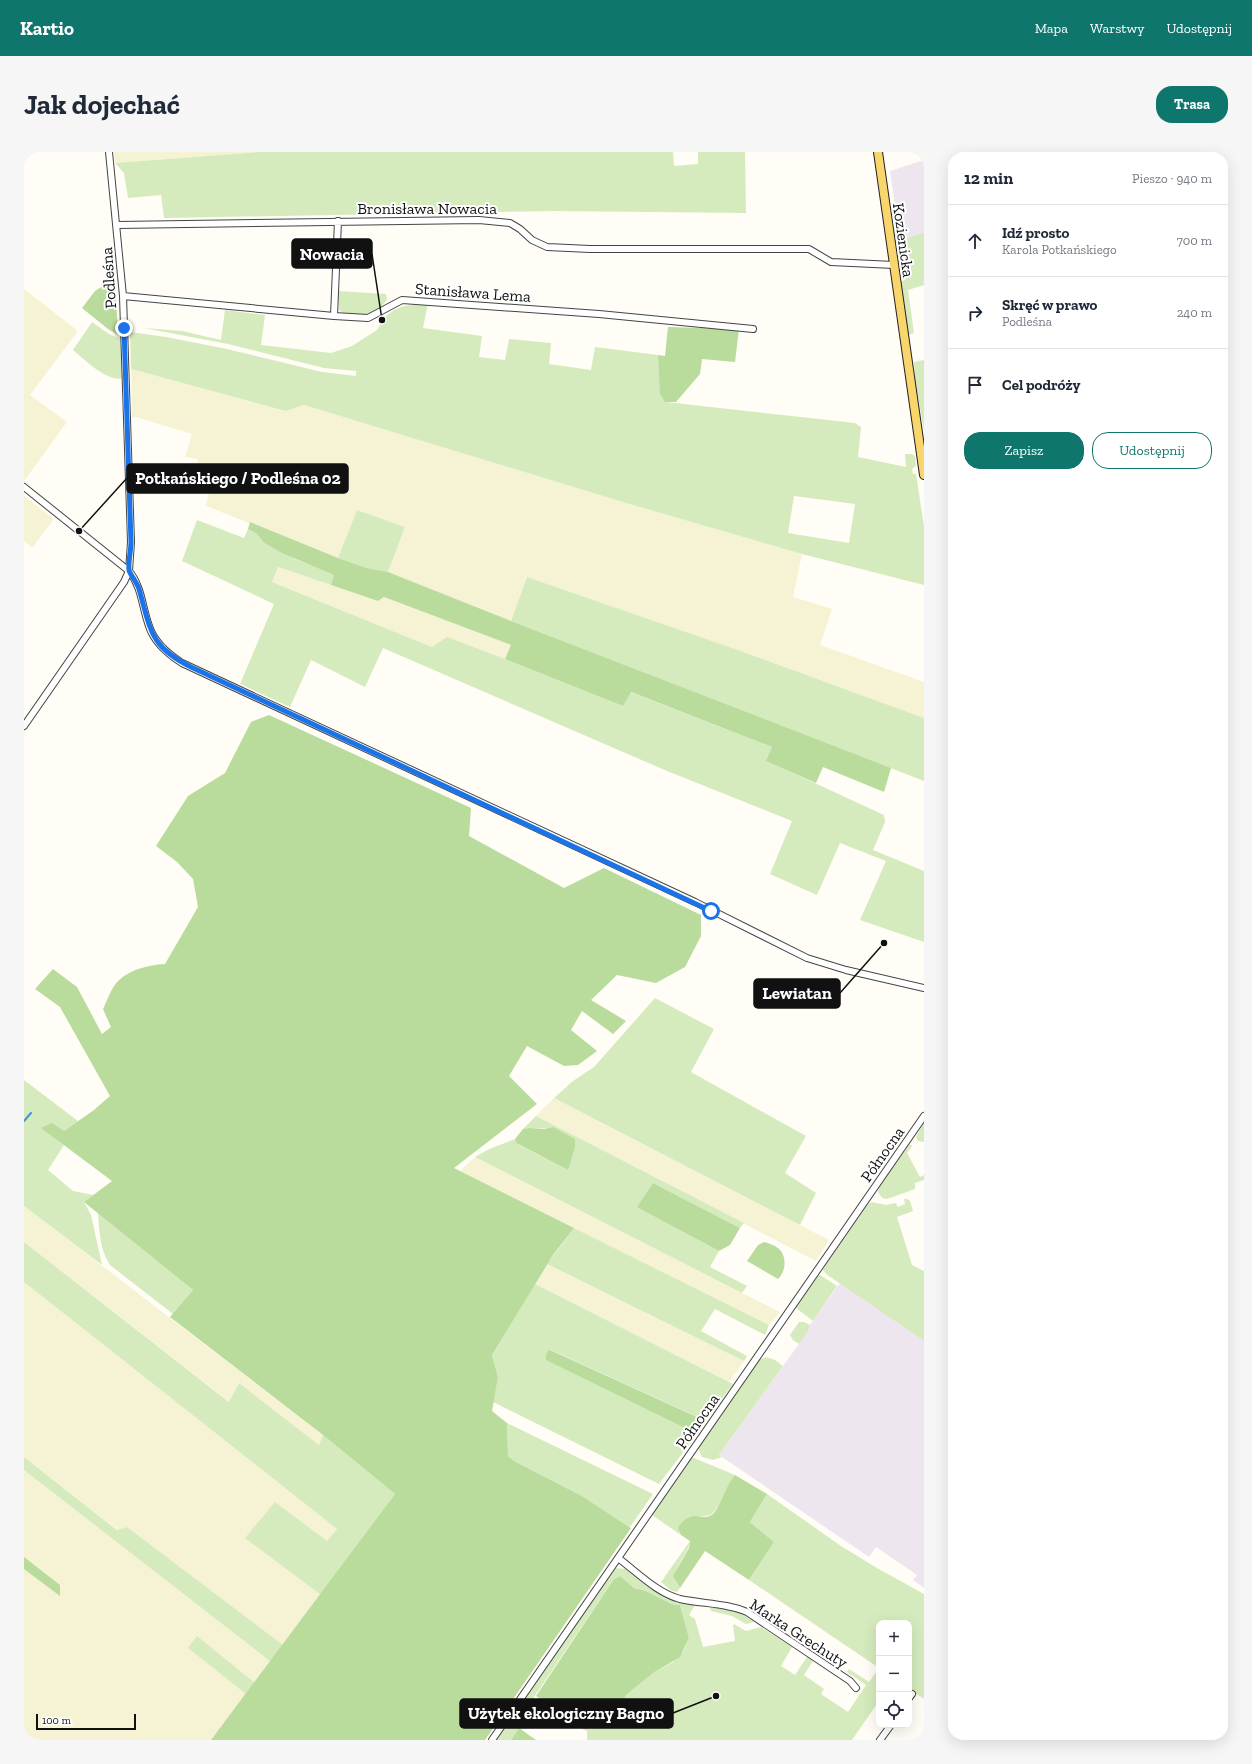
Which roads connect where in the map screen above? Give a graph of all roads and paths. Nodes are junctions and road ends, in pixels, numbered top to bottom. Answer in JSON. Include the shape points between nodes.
{"nodes":[{"id":1,"x":110,"y":152,"type":"edge"},
{"id":2,"x":878,"y":152,"type":"edge"},
{"id":3,"x":338,"y":221,"type":"junction"},
{"id":4,"x":117,"y":225,"type":"junction"},
{"id":5,"x":894,"y":265,"type":"junction"},
{"id":6,"x":123,"y":296,"type":"junction"},
{"id":7,"x":334,"y":316,"type":"junction"},
{"id":8,"x":753,"y":329,"type":"dead end"},
{"id":9,"x":924,"y":475,"type":"edge"},
{"id":10,"x":24,"y":487,"type":"edge"},
{"id":11,"x":129,"y":571,"type":"junction"},
{"id":12,"x":24,"y":726,"type":"edge"},
{"id":13,"x":924,"y":988,"type":"edge"},
{"id":14,"x":924,"y":1116,"type":"edge"},
{"id":15,"x":618,"y":1558,"type":"junction"},
{"id":16,"x":856,"y":1688,"type":"dead end"},
{"id":17,"x":888,"y":1728,"type":"edge"},
{"id":18,"x":492,"y":1740,"type":"edge"},
{"id":19,"x":880,"y":1740,"type":"edge"}],
"edges":[{"from":1,"to":4,"type":"street","name":"Podleśna"},
{"from":2,"to":5,"type":"main road","name":"Kozienicka"},
{"from":3,"to":4,"type":"street","name":"Bronisława Nowacia"},
{"from":3,"to":5,"type":"street","name":"Bronisława Nowacia","via":[[500,221],[510,223],[532,240],[547,247],[809,249],[831,262]]},
{"from":3,"to":7,"type":"street"},
{"from":4,"to":6,"type":"street","name":"Podleśna"},
{"from":5,"to":9,"type":"main road","name":"Kozienicka"},
{"from":6,"to":7,"type":"street","name":"Stanisława Lema"},
{"from":6,"to":11,"type":"street","name":"Podleśna","via":[[131,542]]},
{"from":7,"to":8,"type":"street","name":"Stanisława Lema","via":[[368,318],[402,300],[599,314]]},
{"from":10,"to":11,"type":"street"},
{"from":11,"to":12,"type":"street","via":[[124,582]]},
{"from":11,"to":13,"type":"street","via":[[139,588],[152,634],[168,652],[186,665],[695,902],[807,958]]},
{"from":14,"to":15,"type":"street","name":"Północna"},
{"from":15,"to":16,"type":"street","name":"Marka Grechuty","via":[[668,1594],[747,1612],[850,1681]]},
{"from":15,"to":18,"type":"street","name":"Północna"},
{"from":17,"to":19,"type":"street"}]}
